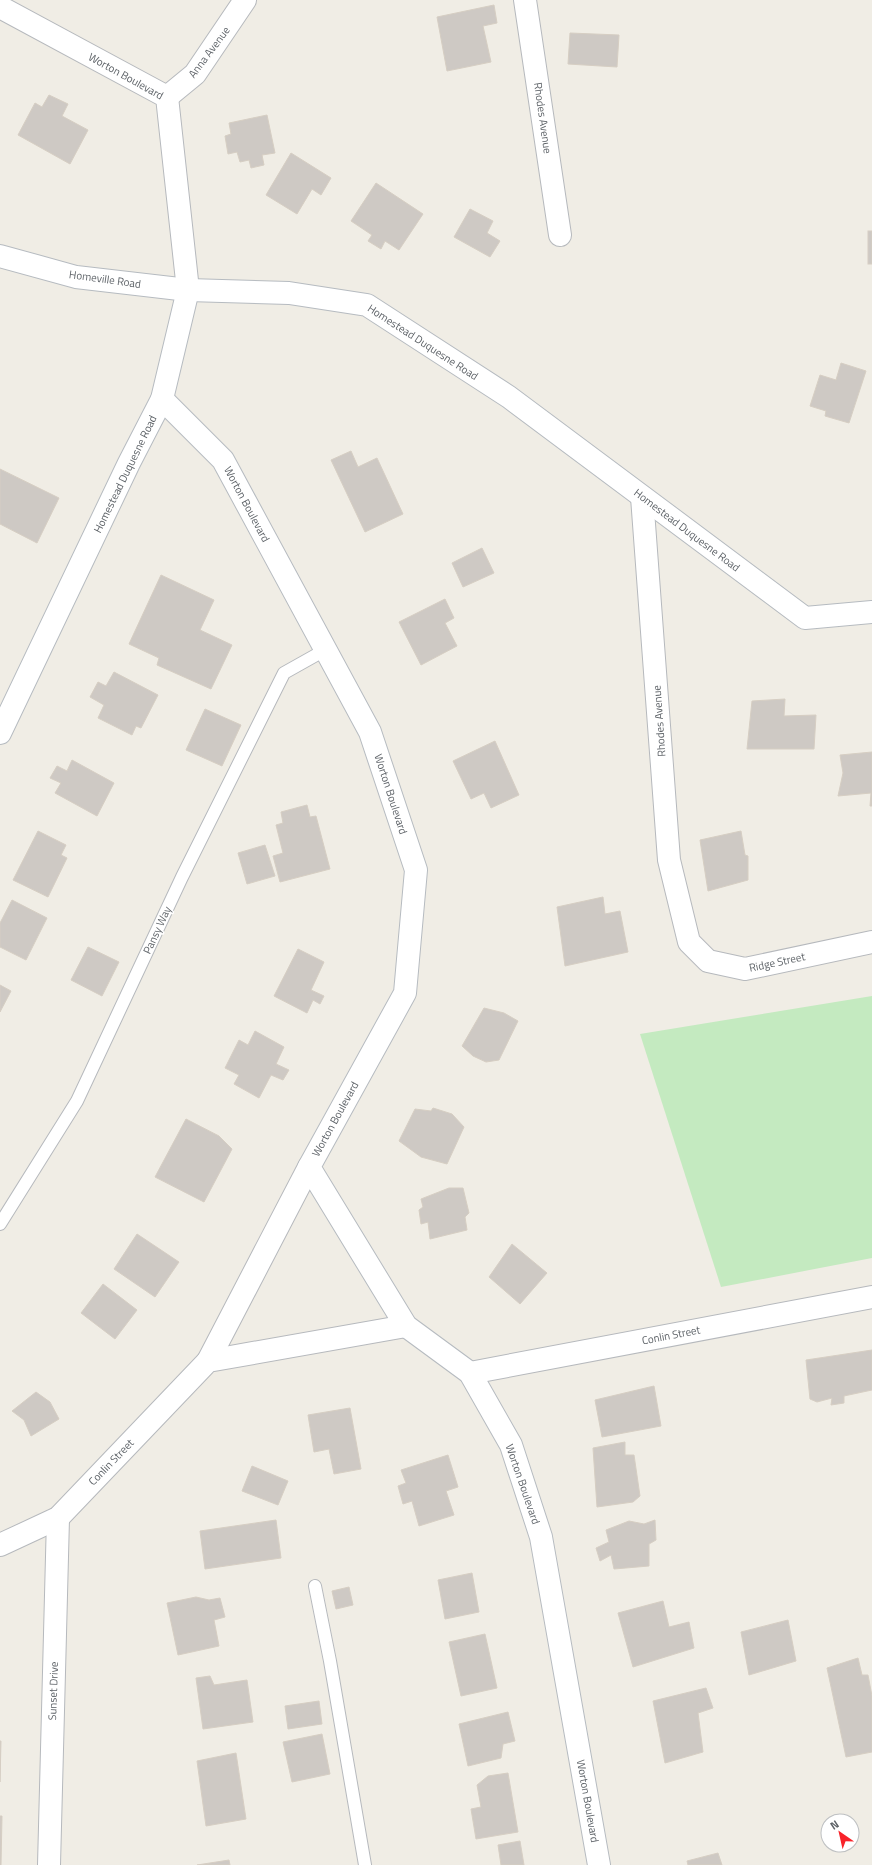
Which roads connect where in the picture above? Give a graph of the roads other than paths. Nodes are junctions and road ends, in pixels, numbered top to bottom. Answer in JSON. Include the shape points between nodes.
{"nodes":[{"id":1,"x":245,"y":0,"type":"edge"},
{"id":2,"x":525,"y":0,"type":"edge"},
{"id":3,"x":0,"y":7,"type":"edge"},
{"id":4,"x":167,"y":97,"type":"junction"},
{"id":5,"x":560,"y":235,"type":"dead end"},
{"id":6,"x":0,"y":256,"type":"edge"},
{"id":7,"x":188,"y":290,"type":"junction"},
{"id":8,"x":162,"y":398,"type":"junction"},
{"id":9,"x":642,"y":498,"type":"junction"},
{"id":10,"x":872,"y":612,"type":"edge"},
{"id":11,"x":325,"y":650,"type":"junction"},
{"id":12,"x":0,"y":733,"type":"edge"},
{"id":13,"x":689,"y":942,"type":"joint"},
{"id":14,"x":872,"y":942,"type":"edge"},
{"id":15,"x":309,"y":1166,"type":"junction"},
{"id":16,"x":0,"y":1224,"type":"edge"},
{"id":17,"x":872,"y":1297,"type":"edge"},
{"id":18,"x":406,"y":1326,"type":"junction"},
{"id":19,"x":208,"y":1360,"type":"junction"},
{"id":20,"x":470,"y":1373,"type":"junction"},
{"id":21,"x":58,"y":1518,"type":"junction"},
{"id":22,"x":0,"y":1545,"type":"edge"},
{"id":23,"x":315,"y":1586,"type":"dead end"},
{"id":24,"x":49,"y":1865,"type":"edge"},
{"id":25,"x":365,"y":1865,"type":"edge"},
{"id":26,"x":599,"y":1865,"type":"edge"}],
"edges":[{"from":1,"to":4,"type":"street","name":"Anna Avenue","via":[[195,74]]},
{"from":2,"to":5,"type":"street","name":"Rhodes Avenue"},
{"from":3,"to":4,"type":"street","name":"Worton Boulevard"},
{"from":4,"to":7,"type":"street","name":"Worton Boulevard"},
{"from":6,"to":7,"type":"street","name":"Homeville Road","via":[[76,277]]},
{"from":7,"to":8,"type":"street","name":"Homestead Duquesne Road"},
{"from":7,"to":9,"type":"street","name":"Homestead Duquesne Road","via":[[289,293],[367,305],[509,397]]},
{"from":8,"to":11,"type":"street","name":"Worton Boulevard","via":[[223,460]]},
{"from":8,"to":12,"type":"street","name":"Homestead Duquesne Road"},
{"from":9,"to":10,"type":"street","name":"Homestead Duquesne Road","via":[[805,618]]},
{"from":9,"to":13,"type":"street","name":"Rhodes Avenue","via":[[669,860]]},
{"from":11,"to":15,"type":"street","name":"Worton Boulevard","via":[[370,732],[416,870],[405,993]]},
{"from":11,"to":16,"type":"lane","name":"Pansy Way","via":[[284,673],[182,877],[77,1101]]},
{"from":13,"to":14,"type":"street","name":"Ridge Street","via":[[708,961],[745,969]]},
{"from":15,"to":18,"type":"street","name":"Worton Boulevard"},
{"from":15,"to":19,"type":"street","name":"Conlin Street"},
{"from":17,"to":20,"type":"street","name":"Conlin Street"},
{"from":18,"to":19,"type":"street"},
{"from":18,"to":20,"type":"street","name":"Worton Boulevard"},
{"from":19,"to":21,"type":"street","name":"Conlin Street"},
{"from":20,"to":26,"type":"street","name":"Worton Boulevard","via":[[511,1445],[541,1537]]},
{"from":21,"to":22,"type":"street","name":"Conlin Street"},
{"from":21,"to":24,"type":"street","name":"Sunset Drive"},
{"from":23,"to":25,"type":"lane"}]}
